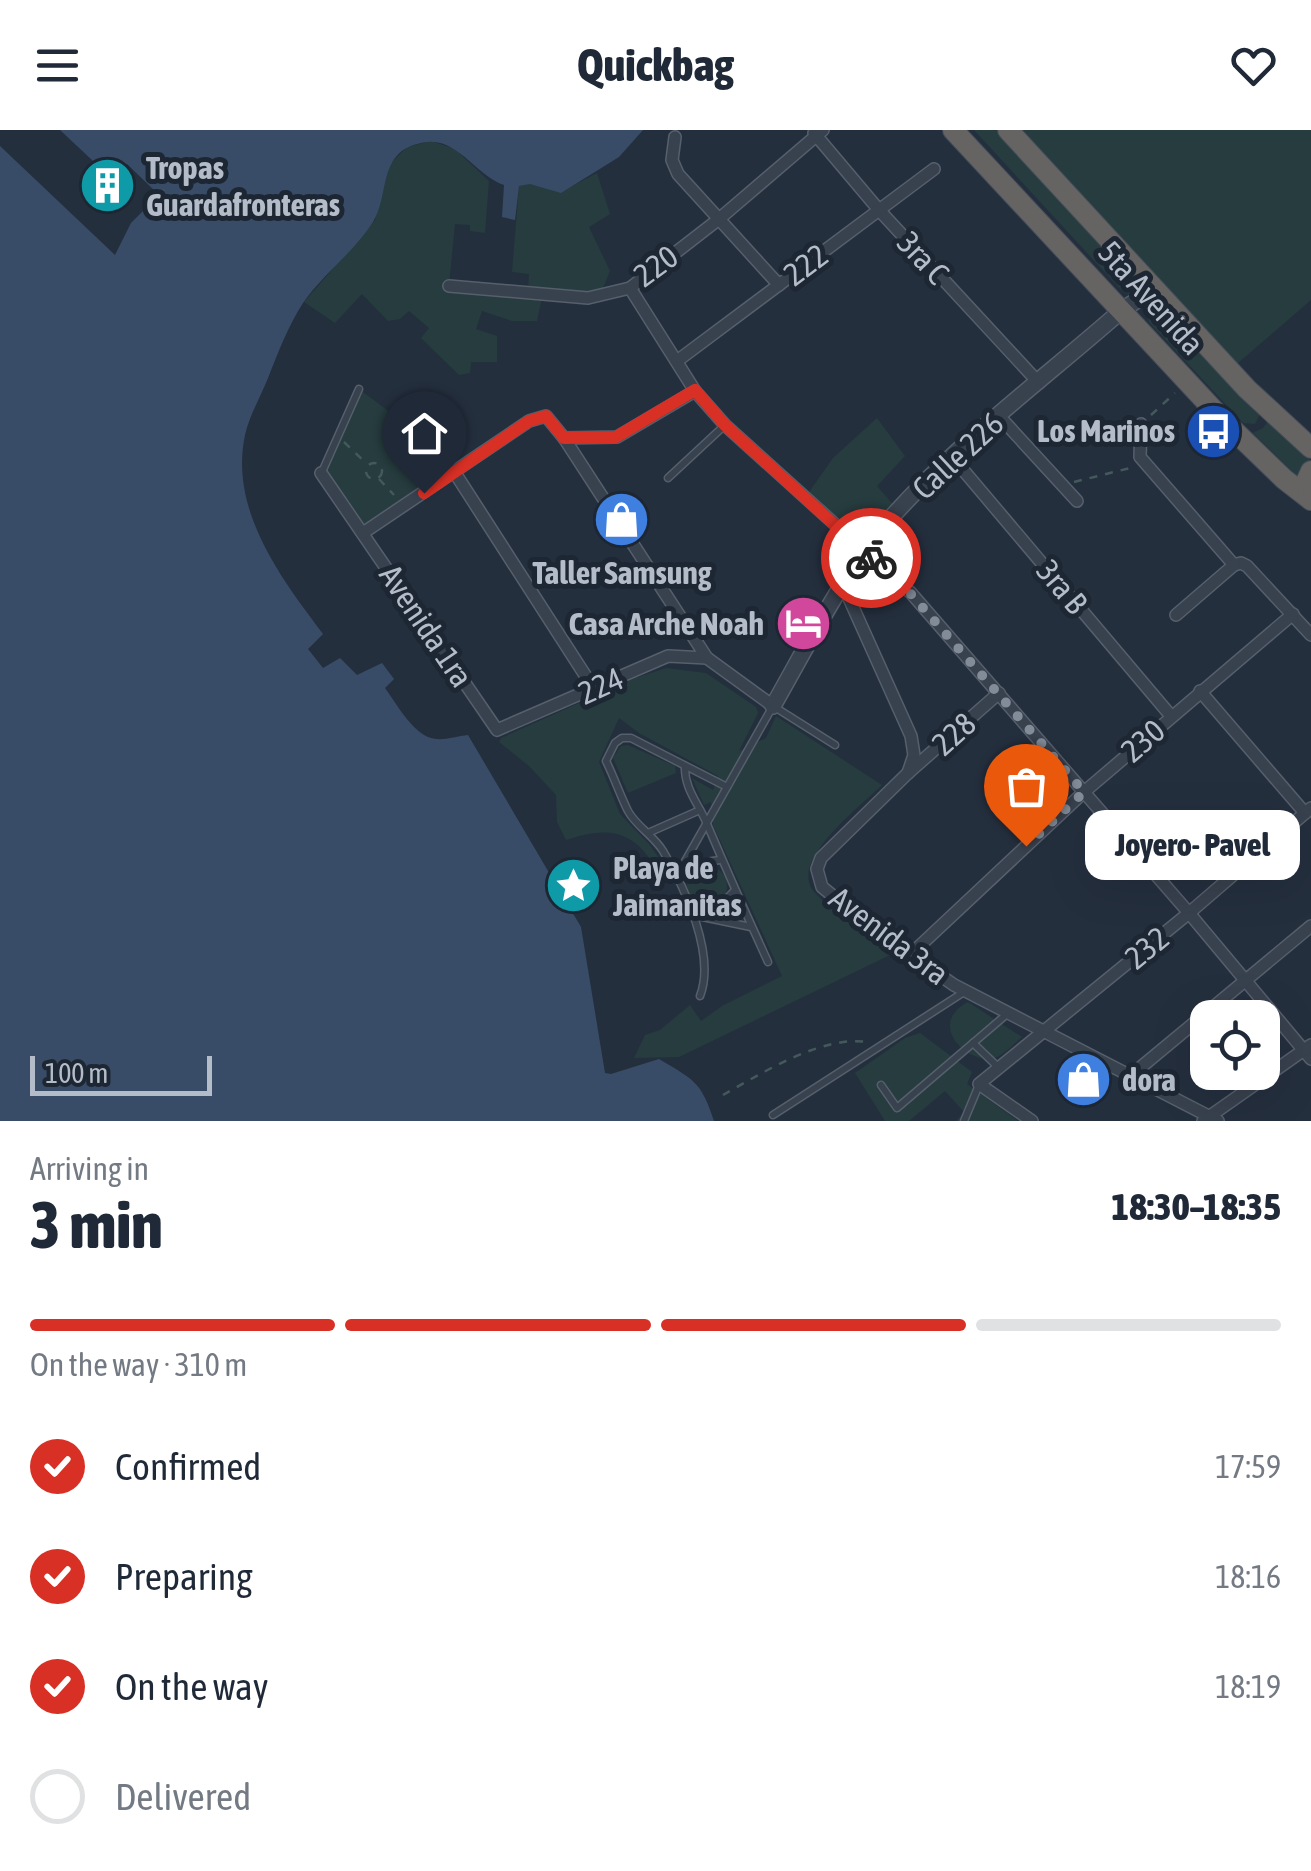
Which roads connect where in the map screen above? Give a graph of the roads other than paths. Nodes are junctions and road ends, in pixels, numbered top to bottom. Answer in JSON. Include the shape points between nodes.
{"nodes":[{"id":1,"x":954,"y":130,"type":"edge"},
{"id":2,"x":1008,"y":130,"type":"edge"},
{"id":3,"x":817,"y":132,"type":"edge"},
{"id":4,"x":675,"y":137,"type":"dead end"},
{"id":5,"x":934,"y":169,"type":"dead end"},
{"id":6,"x":879,"y":210,"type":"junction"},
{"id":7,"x":719,"y":219,"type":"junction"},
{"id":8,"x":1150,"y":284,"type":"junction"},
{"id":9,"x":778,"y":285,"type":"junction"},
{"id":10,"x":450,"y":286,"type":"dead end"},
{"id":11,"x":630,"y":288,"type":"junction"},
{"id":12,"x":1122,"y":310,"type":"junction"},
{"id":13,"x":677,"y":361,"type":"junction"},
{"id":14,"x":1038,"y":383,"type":"junction"},
{"id":15,"x":359,"y":389,"type":"dead end"},
{"id":16,"x":695,"y":390,"type":"junction"},
{"id":17,"x":1263,"y":405,"type":"junction"},
{"id":18,"x":999,"y":416,"type":"junction"},
{"id":19,"x":1141,"y":424,"type":"road end"},
{"id":20,"x":725,"y":425,"type":"junction"},
{"id":21,"x":1238,"y":431,"type":"junction"},
{"id":22,"x":564,"y":438,"type":"junction"},
{"id":23,"x":1311,"y":448,"type":"edge"},
{"id":24,"x":953,"y":458,"type":"junction"},
{"id":25,"x":1311,"y":470,"type":"edge"},
{"id":26,"x":321,"y":473,"type":"joint"},
{"id":27,"x":455,"y":473,"type":"junction"},
{"id":28,"x":668,"y":478,"type":"dead end"},
{"id":29,"x":1311,"y":500,"type":"edge"},
{"id":30,"x":1077,"y":501,"type":"dead end"},
{"id":31,"x":363,"y":533,"type":"junction"},
{"id":32,"x":865,"y":552,"type":"junction"},
{"id":33,"x":1234,"y":565,"type":"junction"},
{"id":34,"x":843,"y":585,"type":"junction"},
{"id":35,"x":1293,"y":614,"type":"junction"},
{"id":36,"x":1176,"y":615,"type":"dead end"},
{"id":37,"x":1311,"y":634,"type":"edge"},
{"id":38,"x":708,"y":658,"type":"junction"},
{"id":39,"x":594,"y":689,"type":"junction"},
{"id":40,"x":1200,"y":691,"type":"junction"},
{"id":41,"x":999,"y":693,"type":"junction"},
{"id":42,"x":773,"y":706,"type":"junction"},
{"id":43,"x":1171,"y":716,"type":"junction"},
{"id":44,"x":497,"y":730,"type":"joint"},
{"id":45,"x":835,"y":745,"type":"dead end"},
{"id":46,"x":686,"y":766,"type":"junction"},
{"id":47,"x":908,"y":773,"type":"junction"},
{"id":48,"x":727,"y":786,"type":"junction"},
{"id":49,"x":1084,"y":792,"type":"junction"},
{"id":50,"x":700,"y":810,"type":"junction"},
{"id":51,"x":1308,"y":810,"type":"edge"},
{"id":52,"x":708,"y":818,"type":"junction"},
{"id":53,"x":648,"y":833,"type":"junction"},
{"id":54,"x":720,"y":860,"type":"junction"},
{"id":55,"x":683,"y":865,"type":"junction"},
{"id":56,"x":676,"y":879,"type":"junction"},
{"id":57,"x":734,"y":890,"type":"junction"},
{"id":58,"x":1189,"y":914,"type":"junction"},
{"id":59,"x":692,"y":915,"type":"junction"},
{"id":60,"x":708,"y":918,"type":"junction"},
{"id":61,"x":1311,"y":926,"type":"edge"},
{"id":62,"x":752,"y":927,"type":"junction"},
{"id":63,"x":910,"y":955,"type":"junction"},
{"id":64,"x":768,"y":962,"type":"dead end"},
{"id":65,"x":1245,"y":982,"type":"junction"},
{"id":66,"x":966,"y":992,"type":"junction"},
{"id":67,"x":700,"y":996,"type":"dead end"},
{"id":68,"x":1007,"y":1014,"type":"junction"},
{"id":69,"x":1042,"y":1033,"type":"junction"},
{"id":70,"x":974,"y":1043,"type":"junction"},
{"id":71,"x":1309,"y":1052,"type":"edge"},
{"id":72,"x":998,"y":1068,"type":"junction"},
{"id":73,"x":1129,"y":1077,"type":"junction"},
{"id":74,"x":979,"y":1084,"type":"junction"},
{"id":75,"x":881,"y":1085,"type":"dead end"},
{"id":76,"x":772,"y":1115,"type":"dead end"},
{"id":77,"x":1211,"y":1119,"type":"edge"},
{"id":78,"x":1027,"y":1120,"type":"edge"},
{"id":79,"x":964,"y":1121,"type":"edge"}],
"edges":[{"from":1,"to":12,"type":"highway","name":"5ta Avenida"},
{"from":2,"to":8,"type":"highway","name":"5ta Avenida"},
{"from":3,"to":6,"type":"street","name":"3ra C"},
{"from":3,"to":7,"type":"street","name":"220"},
{"from":4,"to":7,"type":"street","via":[[678,174]]},
{"from":5,"to":6,"type":"street","name":"222"},
{"from":6,"to":9,"type":"street","name":"222"},
{"from":6,"to":14,"type":"street","name":"3ra C"},
{"from":7,"to":9,"type":"street"},
{"from":7,"to":11,"type":"street","name":"220"},
{"from":8,"to":12,"type":"street","name":"Calle 226"},
{"from":8,"to":17,"type":"highway","name":"5ta Avenida"},
{"from":9,"to":13,"type":"street","name":"222"},
{"from":10,"to":11,"type":"street","name":"220","via":[[588,298]]},
{"from":11,"to":13,"type":"street"},
{"from":12,"to":14,"type":"street","name":"Calle 226"},
{"from":12,"to":21,"type":"highway","name":"5ta Avenida"},
{"from":13,"to":16,"type":"street"},
{"from":14,"to":18,"type":"street","name":"Calle 226"},
{"from":15,"to":26,"type":"lane"},
{"from":16,"to":20,"type":"street"},
{"from":16,"to":22,"type":"street","via":[[616,437]]},
{"from":17,"to":21,"type":"highway","via":[[1261,426]]},
{"from":17,"to":23,"type":"highway","name":"5ta Avenida"},
{"from":18,"to":24,"type":"street","name":"Calle 226"},
{"from":18,"to":30,"type":"street"},
{"from":19,"to":33,"type":"street","via":[[1140,456]]},
{"from":20,"to":28,"type":"lane"},
{"from":20,"to":32,"type":"street"},
{"from":21,"to":29,"type":"highway","name":"5ta Avenida"},
{"from":22,"to":27,"type":"street","via":[[546,416],[529,421]]},
{"from":22,"to":38,"type":"street"},
{"from":24,"to":32,"type":"street","name":"Calle 226"},
{"from":24,"to":43,"type":"street","name":"3ra B"},
{"from":25,"to":29,"type":"highway"},
{"from":26,"to":31,"type":"street","name":"Avenida 1ra"},
{"from":27,"to":31,"type":"street"},
{"from":27,"to":39,"type":"street"},
{"from":31,"to":44,"type":"street","name":"Avenida 1ra"},
{"from":32,"to":34,"type":"street","name":"Calle 226"},
{"from":32,"to":41,"type":"street"},
{"from":33,"to":35,"type":"street","via":[[1247,566]]},
{"from":33,"to":36,"type":"street"},
{"from":34,"to":42,"type":"street","name":"Calle 226"},
{"from":34,"to":47,"type":"street","via":[[911,736]]},
{"from":35,"to":37,"type":"street"},
{"from":35,"to":40,"type":"street","name":"230"},
{"from":38,"to":39,"type":"street","name":"224","via":[[668,656]]},
{"from":38,"to":42,"type":"street"},
{"from":39,"to":44,"type":"street","name":"224"},
{"from":40,"to":43,"type":"street","name":"230"},
{"from":40,"to":51,"type":"street"},
{"from":41,"to":47,"type":"street","name":"228"},
{"from":41,"to":49,"type":"street"},
{"from":42,"to":45,"type":"lane"},
{"from":42,"to":48,"type":"lane","name":"Calle 226"},
{"from":43,"to":49,"type":"street","name":"230"},
{"from":46,"to":48,"type":"lane"},
{"from":46,"to":50,"type":"lane","via":[[686,784]]},
{"from":46,"to":53,"type":"lane","via":[[630,738],[608,754],[630,815]]},
{"from":47,"to":63,"type":"street","name":"Avenida 3ra","via":[[817,869],[822,887]]},
{"from":48,"to":52,"type":"lane","name":"Calle 226"},
{"from":49,"to":58,"type":"street"},
{"from":49,"to":63,"type":"street","name":"230"},
{"from":50,"to":52,"type":"lane"},
{"from":50,"to":53,"type":"lane"},
{"from":51,"to":58,"type":"street","name":"232"},
{"from":52,"to":54,"type":"lane"},
{"from":52,"to":55,"type":"lane","name":"Calle 226"},
{"from":53,"to":56,"type":"lane"},
{"from":54,"to":55,"type":"lane"},
{"from":54,"to":57,"type":"lane"},
{"from":55,"to":56,"type":"lane"},
{"from":56,"to":59,"type":"lane"},
{"from":57,"to":60,"type":"lane"},
{"from":57,"to":62,"type":"lane"},
{"from":58,"to":65,"type":"street"},
{"from":58,"to":69,"type":"street","name":"232"},
{"from":59,"to":60,"type":"lane"},
{"from":59,"to":67,"type":"lane","via":[[705,954]]},
{"from":60,"to":62,"type":"lane"},
{"from":61,"to":65,"type":"street"},
{"from":62,"to":64,"type":"lane"},
{"from":63,"to":66,"type":"street","name":"Avenida 3ra"},
{"from":65,"to":71,"type":"street"},
{"from":65,"to":73,"type":"street"},
{"from":66,"to":68,"type":"street","name":"Avenida 3ra"},
{"from":66,"to":76,"type":"lane"},
{"from":68,"to":69,"type":"street","name":"Avenida 3ra"},
{"from":68,"to":70,"type":"lane"},
{"from":69,"to":72,"type":"street","name":"232"},
{"from":69,"to":73,"type":"street","name":"Avenida 3ra"},
{"from":70,"to":72,"type":"lane"},
{"from":70,"to":75,"type":"lane","via":[[897,1108]]},
{"from":71,"to":77,"type":"street"},
{"from":72,"to":74,"type":"street","name":"232"},
{"from":73,"to":77,"type":"street","name":"Avenida 3ra"},
{"from":74,"to":78,"type":"street"},
{"from":74,"to":79,"type":"lane"}]}
